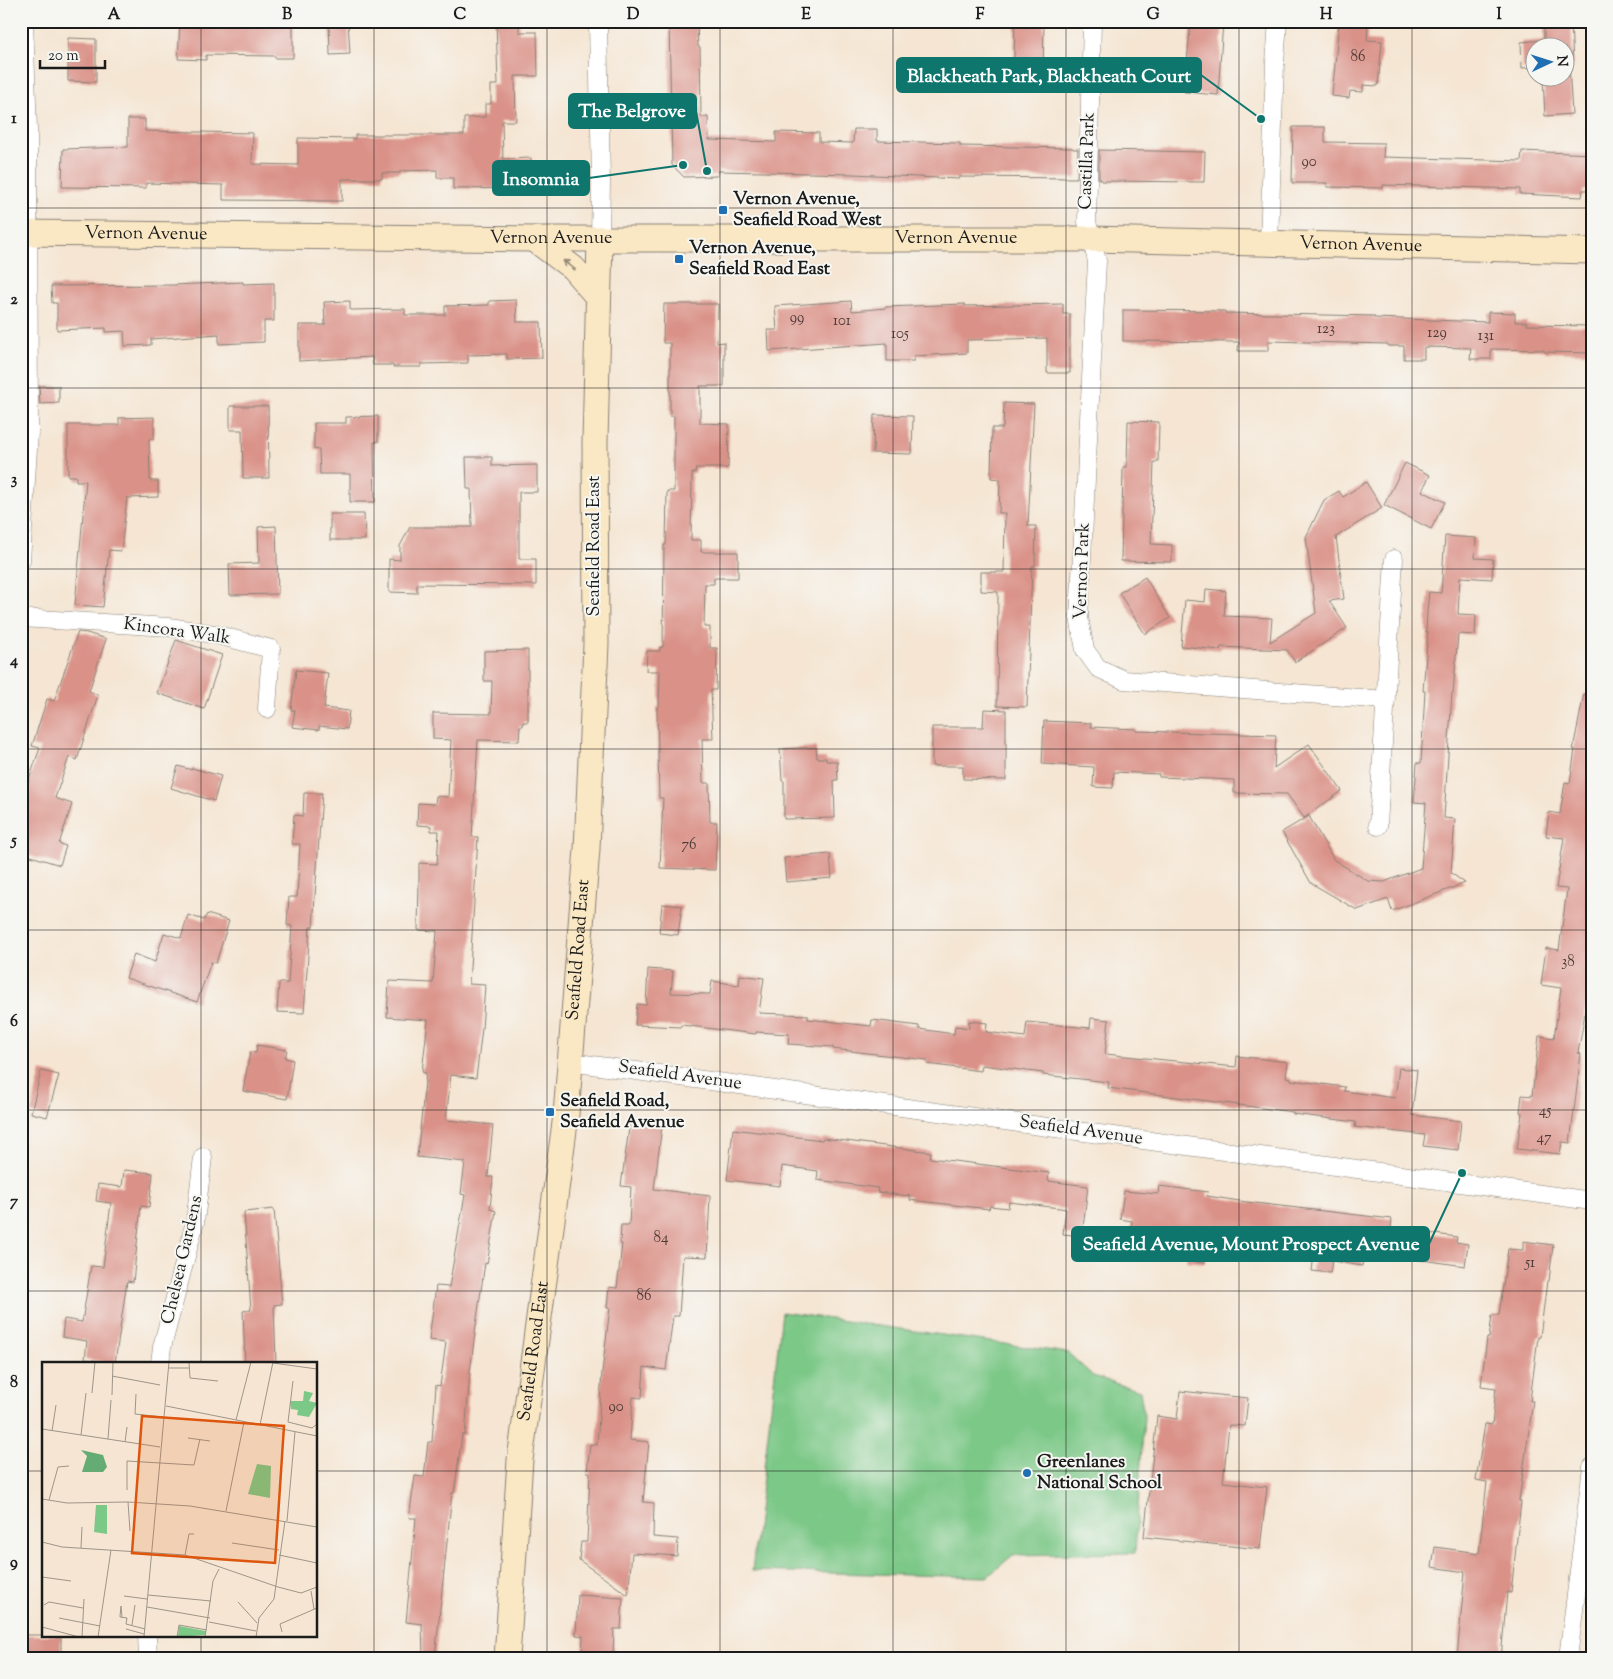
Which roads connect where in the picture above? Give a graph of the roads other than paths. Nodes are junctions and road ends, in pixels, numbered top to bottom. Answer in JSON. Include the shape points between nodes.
{"nodes":[{"id":1,"x":24,"y":21,"type":"edge"},
{"id":2,"x":598,"y":21,"type":"edge"},
{"id":3,"x":1092,"y":21,"type":"edge"},
{"id":4,"x":1278,"y":21,"type":"edge"},
{"id":5,"x":25,"y":233,"type":"edge"},
{"id":6,"x":534,"y":239,"type":"junction"},
{"id":7,"x":600,"y":239,"type":"junction"},
{"id":8,"x":1091,"y":240,"type":"junction"},
{"id":9,"x":1269,"y":244,"type":"junction"},
{"id":10,"x":1592,"y":251,"type":"edge"},
{"id":11,"x":598,"y":297,"type":"junction"},
{"id":12,"x":1394,"y":559,"type":"dead end"},
{"id":13,"x":21,"y":561,"type":"edge"},
{"id":14,"x":21,"y":618,"type":"edge"},
{"id":15,"x":1386,"y":700,"type":"junction"},
{"id":16,"x":267,"y":709,"type":"dead end"},
{"id":17,"x":1378,"y":826,"type":"dead end"},
{"id":18,"x":570,"y":1062,"type":"junction"},
{"id":19,"x":203,"y":1156,"type":"dead end"},
{"id":20,"x":1592,"y":1201,"type":"edge"},
{"id":21,"x":160,"y":1362,"type":"edge"},
{"id":22,"x":1592,"y":1467,"type":"edge"},
{"id":23,"x":147,"y":1636,"type":"edge"},
{"id":24,"x":148,"y":1658,"type":"edge"},
{"id":25,"x":507,"y":1658,"type":"edge"},
{"id":26,"x":1568,"y":1658,"type":"edge"}],
"edges":[{"from":1,"to":5,"type":"street","via":[[28,130]]},
{"from":2,"to":7,"type":"street"},
{"from":3,"to":8,"type":"street","name":"Castilla Park","via":[[1087,222]]},
{"from":4,"to":9,"type":"street"},
{"from":5,"to":6,"type":"main road","name":"Vernon Avenue"},
{"from":5,"to":13,"type":"street","via":[[29,432]]},
{"from":6,"to":7,"type":"main road","name":"Vernon Avenue"},
{"from":11,"to":6,"type":"main road","one_way":true,"via":[[573,268]]},
{"from":7,"to":8,"type":"main road","name":"Vernon Avenue"},
{"from":7,"to":11,"type":"main road","name":"Seafield Road East"},
{"from":8,"to":9,"type":"main road","name":"Vernon Avenue"},
{"from":8,"to":15,"type":"street","name":"Vernon Park","via":[[1097,261],[1079,617],[1085,650],[1098,668],[1124,680]]},
{"from":9,"to":10,"type":"main road","name":"Vernon Avenue"},
{"from":11,"to":18,"type":"main road","name":"Seafield Road East","via":[[596,644],[587,848]]},
{"from":12,"to":15,"type":"street"},
{"from":14,"to":16,"type":"street","name":"Kincora Walk","via":[[169,627],[214,634],[272,649]]},
{"from":15,"to":17,"type":"street"},
{"from":18,"to":20,"type":"street","name":"Seafield Avenue"},
{"from":18,"to":25,"type":"main road","name":"Seafield Road East","via":[[566,1116],[520,1460]]},
{"from":19,"to":21,"type":"street","name":"Chelsea Gardens","via":[[195,1222]]},
{"from":22,"to":26,"type":"street"},
{"from":23,"to":24,"type":"street"}]}
